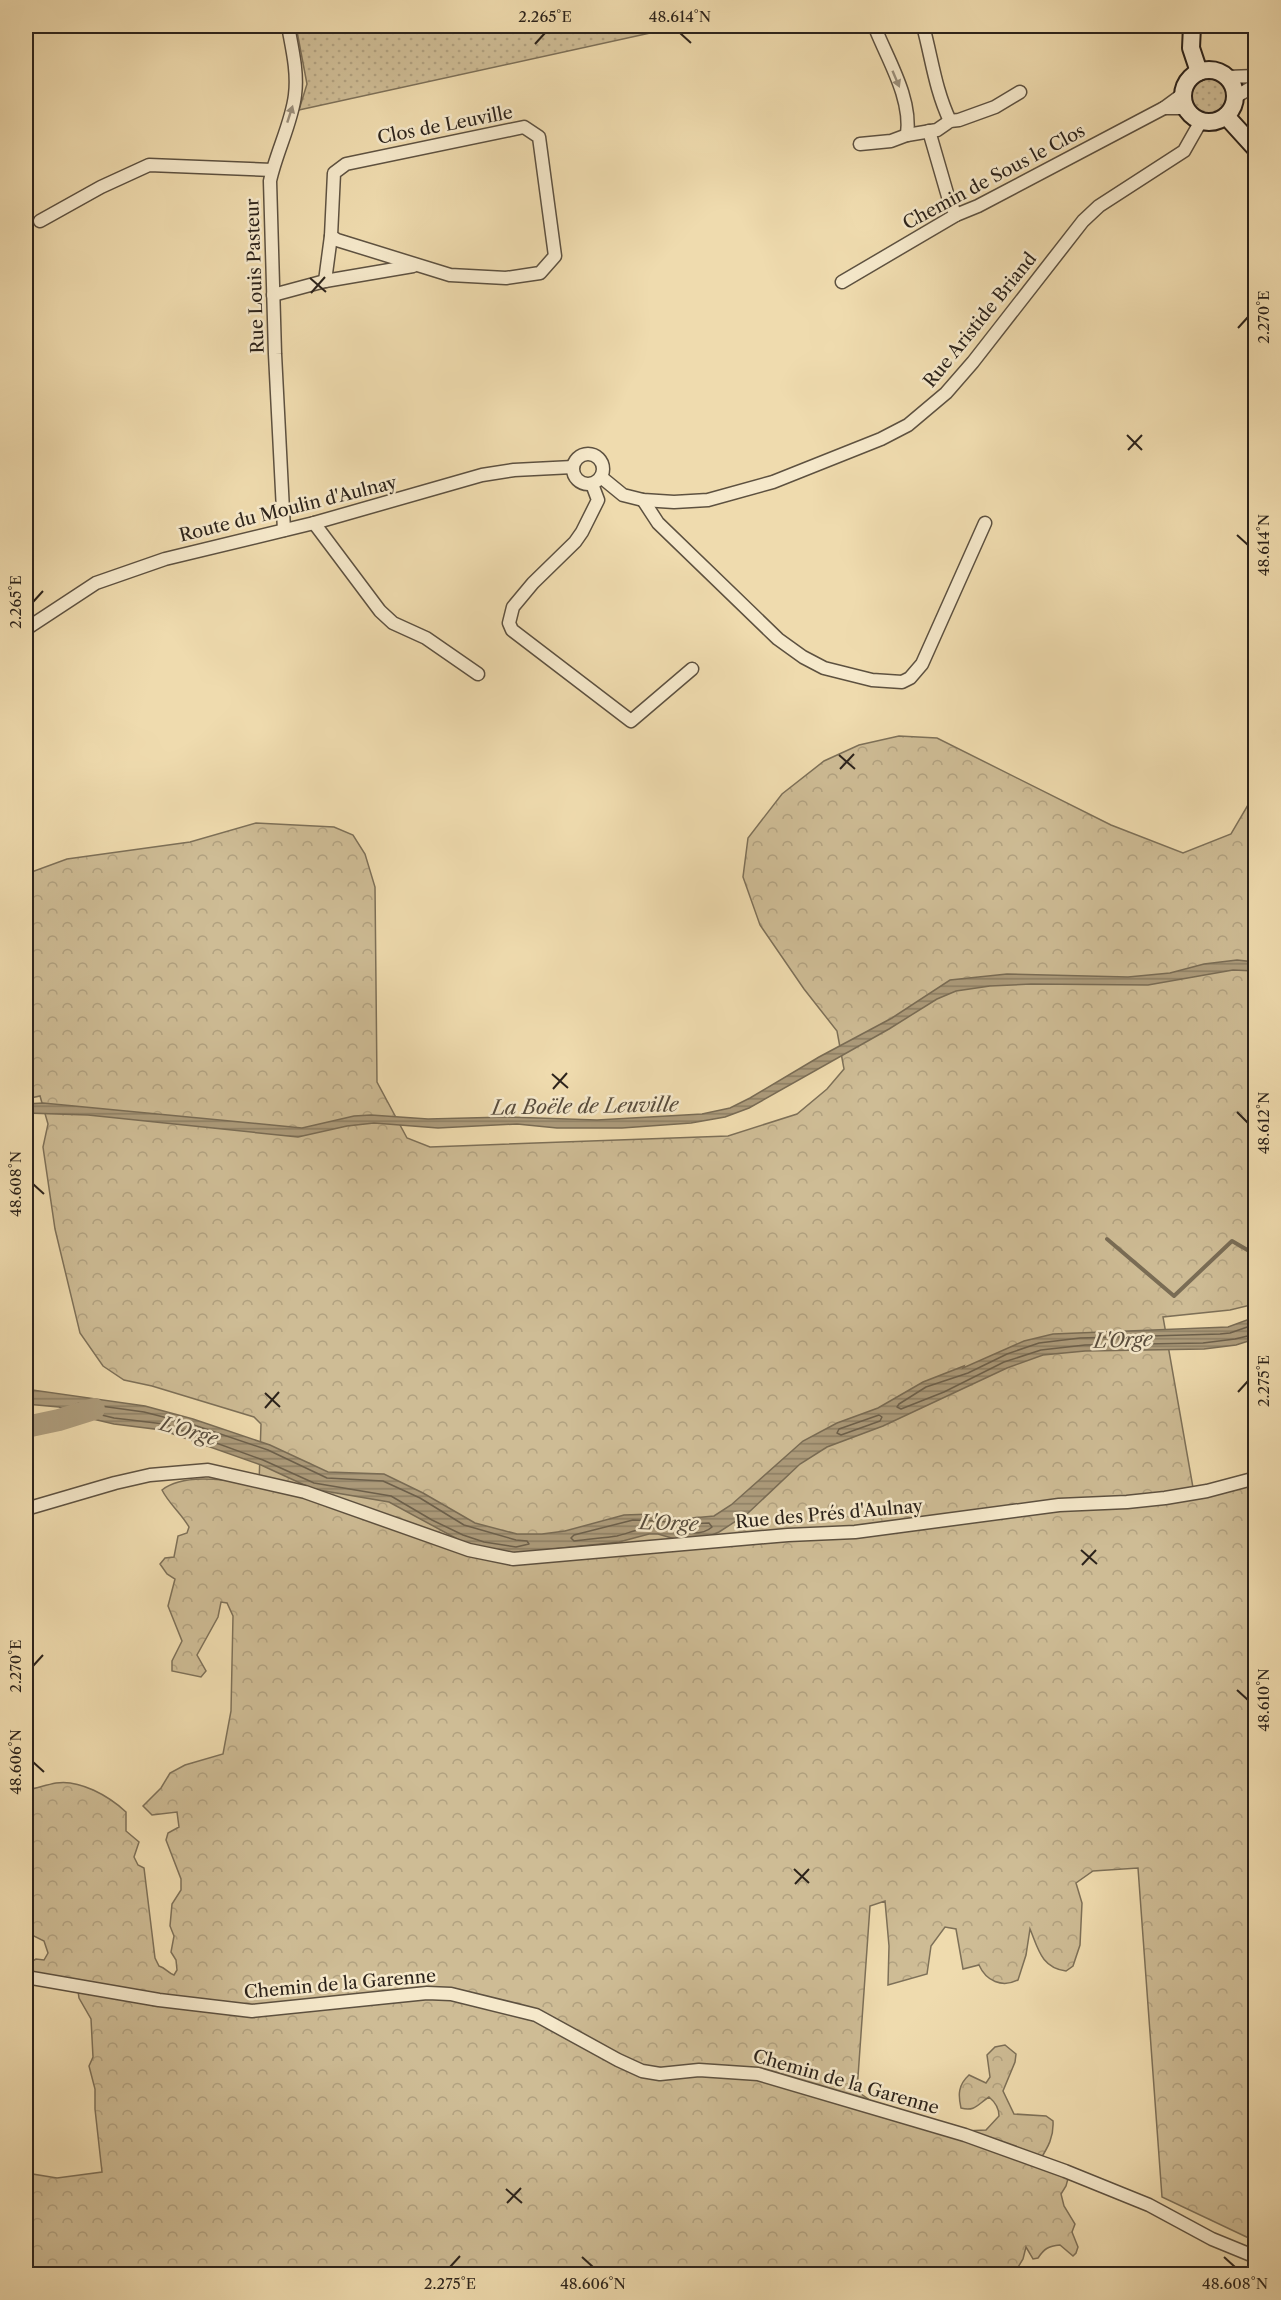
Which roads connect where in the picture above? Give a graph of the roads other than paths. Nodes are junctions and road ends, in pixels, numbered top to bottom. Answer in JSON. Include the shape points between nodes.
{"nodes":[{"id":1,"x":288,"y":26,"type":"edge"},
{"id":2,"x":877,"y":26,"type":"edge"},
{"id":3,"x":923,"y":26,"type":"edge"},
{"id":4,"x":1192,"y":26,"type":"edge"},
{"id":5,"x":1199,"y":72,"type":"junction"},
{"id":6,"x":1256,"y":76,"type":"edge"},
{"id":7,"x":1227,"y":77,"type":"junction"},
{"id":8,"x":1256,"y":85,"type":"edge"},
{"id":9,"x":1020,"y":92,"type":"dead end"},
{"id":10,"x":1235,"y":97,"type":"junction"},
{"id":11,"x":1184,"y":101,"type":"junction"},
{"id":12,"x":1226,"y":116,"type":"junction"},
{"id":13,"x":950,"y":121,"type":"junction"},
{"id":14,"x":1201,"y":121,"type":"junction"},
{"id":15,"x":929,"y":131,"type":"junction"},
{"id":16,"x":907,"y":135,"type":"junction"},
{"id":17,"x":860,"y":144,"type":"dead end"},
{"id":18,"x":1256,"y":149,"type":"edge"},
{"id":19,"x":272,"y":170,"type":"junction"},
{"id":20,"x":956,"y":215,"type":"junction"},
{"id":21,"x":40,"y":221,"type":"dead end"},
{"id":22,"x":331,"y":236,"type":"junction"},
{"id":23,"x":417,"y":265,"type":"junction"},
{"id":24,"x":325,"y":281,"type":"junction"},
{"id":25,"x":842,"y":282,"type":"dead end"},
{"id":26,"x":273,"y":295,"type":"junction"},
{"id":27,"x":573,"y":467,"type":"junction"},
{"id":28,"x":596,"y":481,"type":"junction"},
{"id":29,"x":643,"y":500,"type":"junction"},
{"id":30,"x":314,"y":523,"type":"junction"},
{"id":31,"x":985,"y":523,"type":"dead end"},
{"id":32,"x":284,"y":530,"type":"junction"},
{"id":33,"x":26,"y":628,"type":"edge"},
{"id":34,"x":692,"y":669,"type":"dead end"},
{"id":35,"x":478,"y":674,"type":"dead end"},
{"id":36,"x":1256,"y":1478,"type":"edge"},
{"id":37,"x":26,"y":1509,"type":"edge"},
{"id":38,"x":26,"y":1977,"type":"edge"},
{"id":39,"x":1256,"y":2258,"type":"edge"}],
"edges":[{"from":19,"to":1,"type":"street","name":"Rue Louis Pasteur","one_way":true,"via":[[295,98]]},
{"from":2,"to":16,"type":"street","one_way":true,"via":[[902,92]]},
{"from":3,"to":13,"type":"street","via":[[933,74]]},
{"from":4,"to":5,"type":"street","via":[[1191,48]]},
{"from":5,"to":7,"type":"street","via":[[1214,70]]},
{"from":5,"to":11,"type":"street","via":[[1187,81]]},
{"from":6,"to":7,"type":"street"},
{"from":7,"to":10,"type":"street"},
{"from":8,"to":10,"type":"street"},
{"from":9,"to":13,"type":"street","via":[[995,107]]},
{"from":10,"to":12,"type":"street"},
{"from":11,"to":14,"type":"street","via":[[1189,114]]},
{"from":11,"to":20,"type":"street","name":"Chemin de Sous le Clos"},
{"from":12,"to":14,"type":"street","via":[[1209,123]]},
{"from":12,"to":18,"type":"street"},
{"from":13,"to":15,"type":"street"},
{"from":14,"to":29,"type":"street","name":"Rue Aristide Briand","via":[[1184,151],[1099,206],[1083,221],[974,362],[946,393],[908,425],[861,448],[772,482],[708,500]]},
{"from":15,"to":16,"type":"street"},
{"from":15,"to":20,"type":"street"},
{"from":16,"to":17,"type":"street"},
{"from":19,"to":21,"type":"street","via":[[149,165]]},
{"from":19,"to":26,"type":"street","name":"Rue Louis Pasteur"},
{"from":20,"to":25,"type":"street","name":"Chemin de Sous le Clos"},
{"from":22,"to":23,"type":"street","name":"Clos de Leuville"},
{"from":22,"to":23,"type":"street","name":"Clos de Leuville","via":[[334,173],[346,164],[524,127],[532,131],[538,137],[555,256],[549,265],[540,273],[506,278],[450,275]]},
{"from":22,"to":24,"type":"street","name":"Clos de Leuville"},
{"from":23,"to":24,"type":"street","name":"Clos de Leuville"},
{"from":24,"to":26,"type":"street","name":"Clos de Leuville"},
{"from":26,"to":32,"type":"street","name":"Rue Louis Pasteur"},
{"from":27,"to":28,"type":"street","via":[[580,482]]},
{"from":27,"to":28,"type":"street","via":[[579,457],[590,455],[600,461],[603,472]]},
{"from":27,"to":30,"type":"street","name":"Route du Moulin d'Aulnay","via":[[482,475]]},
{"from":28,"to":29,"type":"street","name":"Rue Aristide Briand"},
{"from":28,"to":34,"type":"street","via":[[598,500],[582,532],[513,607],[509,616],[512,630],[631,721]]},
{"from":29,"to":31,"type":"street","via":[[658,523],[778,639],[824,668],[872,680],[902,682],[922,664]]},
{"from":30,"to":32,"type":"street","name":"Route du Moulin d'Aulnay"},
{"from":30,"to":35,"type":"street","via":[[393,623],[426,638]]},
{"from":32,"to":33,"type":"street","name":"Route du Moulin d'Aulnay","via":[[165,559],[96,583]]},
{"from":36,"to":37,"type":"street","name":"Rue des Prés d'Aulnay","via":[[1165,1498],[1059,1505],[855,1532],[513,1559],[469,1550],[305,1492],[208,1470],[150,1475]]},
{"from":38,"to":39,"type":"street","name":"Chemin de la Garenne","via":[[252,2011],[450,1994],[536,2015],[642,2071],[758,2074],[965,2135],[1149,2205]]}]}
